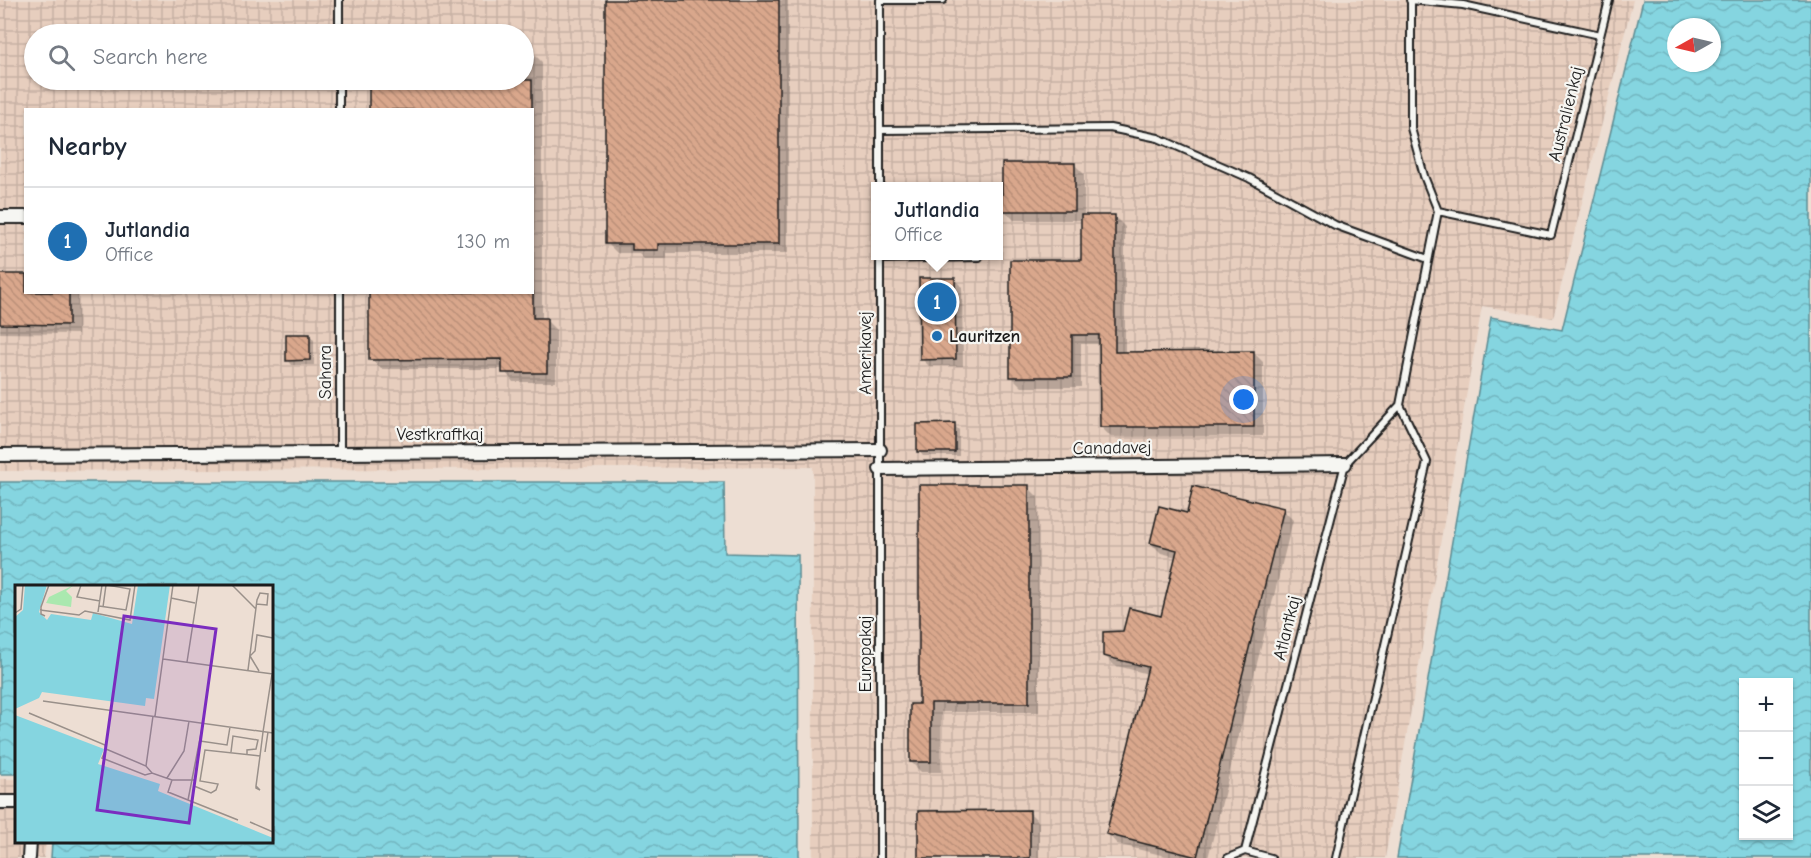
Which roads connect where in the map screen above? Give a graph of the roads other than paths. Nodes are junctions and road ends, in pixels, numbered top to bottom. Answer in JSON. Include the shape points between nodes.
{"nodes":[{"id":1,"x":339,"y":0,"type":"edge"},
{"id":2,"x":880,"y":0,"type":"edge"},
{"id":3,"x":943,"y":0,"type":"edge"},
{"id":4,"x":1411,"y":0,"type":"edge"},
{"id":5,"x":1609,"y":0,"type":"edge"},
{"id":6,"x":1464,"y":2,"type":"edge"},
{"id":7,"x":339,"y":24,"type":"edge"},
{"id":8,"x":1600,"y":35,"type":"junction"},
{"id":9,"x":339,"y":90,"type":"edge"},
{"id":10,"x":339,"y":108,"type":"edge"},
{"id":11,"x":880,"y":130,"type":"junction"},
{"id":12,"x":880,"y":182,"type":"edge"},
{"id":13,"x":1438,"y":211,"type":"junction"},
{"id":14,"x":0,"y":217,"type":"edge"},
{"id":15,"x":24,"y":217,"type":"edge"},
{"id":16,"x":1428,"y":259,"type":"junction"},
{"id":17,"x":880,"y":260,"type":"edge"},
{"id":18,"x":340,"y":294,"type":"edge"},
{"id":19,"x":1400,"y":405,"type":"junction"},
{"id":20,"x":880,"y":450,"type":"junction"},
{"id":21,"x":340,"y":452,"type":"junction"},
{"id":22,"x":0,"y":455,"type":"edge"},
{"id":23,"x":1345,"y":464,"type":"junction"},
{"id":24,"x":880,"y":469,"type":"junction"},
{"id":25,"x":30,"y":843,"type":"edge"},
{"id":26,"x":1245,"y":851,"type":"junction"},
{"id":27,"x":29,"y":858,"type":"edge"},
{"id":28,"x":880,"y":858,"type":"edge"},
{"id":29,"x":1228,"y":858,"type":"edge"},
{"id":30,"x":1271,"y":858,"type":"edge"},
{"id":31,"x":1336,"y":858,"type":"edge"}],
"edges":[{"from":1,"to":7,"type":"lane"},
{"from":2,"to":3,"type":"lane"},
{"from":2,"to":11,"type":"lane"},
{"from":4,"to":6,"type":"lane"},
{"from":4,"to":13,"type":"lane","via":[[1411,128]]},
{"from":5,"to":8,"type":"lane","name":"Australienkaj"},
{"from":6,"to":8,"type":"lane"},
{"from":8,"to":13,"type":"lane","name":"Australienkaj","via":[[1551,235]]},
{"from":9,"to":10,"type":"lane"},
{"from":11,"to":12,"type":"lane"},
{"from":11,"to":16,"type":"lane","via":[[1110,128],[1158,138],[1249,178],[1335,225]]},
{"from":13,"to":16,"type":"lane"},
{"from":14,"to":15,"type":"street"},
{"from":16,"to":19,"type":"lane"},
{"from":17,"to":20,"type":"lane","name":"Amerikavej"},
{"from":18,"to":21,"type":"lane","name":"Sahara"},
{"from":19,"to":23,"type":"lane","name":"Atlantkaj"},
{"from":19,"to":31,"type":"lane","via":[[1427,462]]},
{"from":20,"to":21,"type":"street","name":"Vestkraftkaj"},
{"from":20,"to":24,"type":"lane","name":"Europakaj"},
{"from":21,"to":22,"type":"street","name":"Vestkraftkaj"},
{"from":23,"to":24,"type":"street","name":"Canadavej"},
{"from":23,"to":26,"type":"lane","name":"Atlantkaj"},
{"from":24,"to":28,"type":"lane","name":"Europakaj"},
{"from":25,"to":27,"type":"street"},
{"from":26,"to":29,"type":"lane"},
{"from":26,"to":30,"type":"lane"}]}
